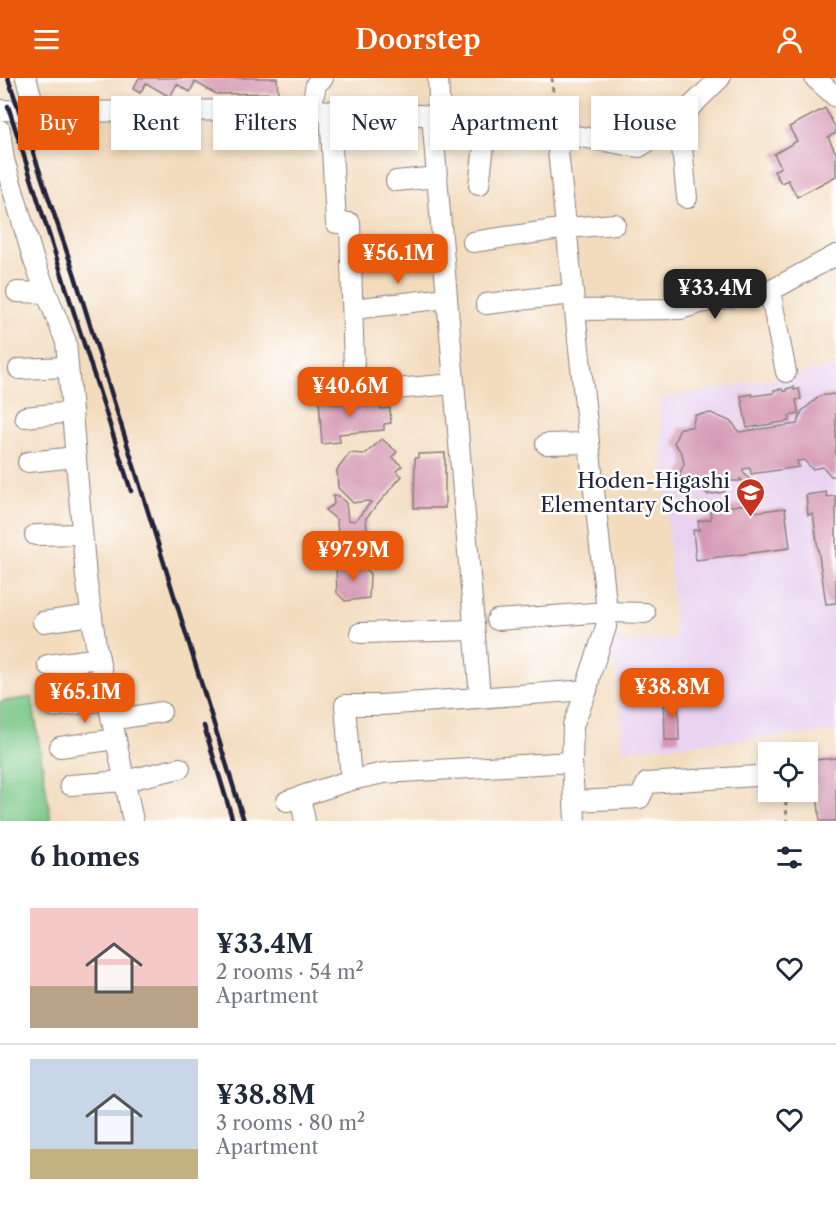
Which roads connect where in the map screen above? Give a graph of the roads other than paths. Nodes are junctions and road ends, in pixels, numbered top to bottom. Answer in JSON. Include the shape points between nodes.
{"nodes":[{"id":1,"x":26,"y":78,"type":"edge"},
{"id":2,"x":323,"y":78,"type":"edge"},
{"id":3,"x":438,"y":78,"type":"edge"},
{"id":4,"x":720,"y":78,"type":"edge"},
{"id":5,"x":815,"y":78,"type":"edge"},
{"id":6,"x":31,"y":96,"type":"edge"},
{"id":7,"x":437,"y":96,"type":"edge"},
{"id":8,"x":836,"y":97,"type":"edge"},
{"id":9,"x":698,"y":99,"type":"edge"},
{"id":10,"x":0,"y":110,"type":"edge"},
{"id":11,"x":18,"y":111,"type":"edge"},
{"id":12,"x":321,"y":111,"type":"junction"},
{"id":13,"x":99,"y":112,"type":"edge"},
{"id":14,"x":430,"y":116,"type":"edge"},
{"id":15,"x":0,"y":130,"type":"edge"},
{"id":16,"x":437,"y":150,"type":"edge"},
{"id":17,"x":484,"y":150,"type":"edge"},
{"id":18,"x":558,"y":150,"type":"edge"},
{"id":19,"x":682,"y":150,"type":"edge"},
{"id":20,"x":437,"y":177,"type":"junction"},
{"id":21,"x":396,"y":181,"type":"dead end"},
{"id":22,"x":479,"y":185,"type":"dead end"},
{"id":23,"x":687,"y":198,"type":"dead end"},
{"id":24,"x":615,"y":224,"type":"dead end"},
{"id":25,"x":567,"y":228,"type":"junction"},
{"id":26,"x":473,"y":242,"type":"dead end"},
{"id":27,"x":443,"y":252,"type":"junction"},
{"id":28,"x":372,"y":254,"type":"dead end"},
{"id":29,"x":836,"y":255,"type":"edge"},
{"id":30,"x":770,"y":291,"type":"junction"},
{"id":31,"x":17,"y":292,"type":"dead end"},
{"id":32,"x":46,"y":293,"type":"junction"},
{"id":33,"x":447,"y":298,"type":"junction"},
{"id":34,"x":574,"y":302,"type":"junction"},
{"id":35,"x":486,"y":304,"type":"dead end"},
{"id":36,"x":352,"y":309,"type":"junction"},
{"id":37,"x":68,"y":367,"type":"junction"},
{"id":38,"x":19,"y":369,"type":"dead end"},
{"id":39,"x":354,"y":370,"type":"dead end"},
{"id":40,"x":786,"y":372,"type":"dead end"},
{"id":41,"x":454,"y":384,"type":"junction"},
{"id":42,"x":336,"y":394,"type":"dead end"},
{"id":43,"x":72,"y":412,"type":"junction"},
{"id":44,"x":25,"y":417,"type":"dead end"},
{"id":45,"x":589,"y":443,"type":"junction"},
{"id":46,"x":546,"y":444,"type":"dead end"},
{"id":47,"x":76,"y":457,"type":"junction"},
{"id":48,"x":28,"y":462,"type":"dead end"},
{"id":49,"x":82,"y":534,"type":"junction"},
{"id":50,"x":35,"y":535,"type":"dead end"},
{"id":51,"x":608,"y":612,"type":"junction"},
{"id":52,"x":645,"y":613,"type":"dead end"},
{"id":53,"x":92,"y":615,"type":"junction"},
{"id":54,"x":497,"y":620,"type":"dead end"},
{"id":55,"x":43,"y":622,"type":"dead end"},
{"id":56,"x":474,"y":630,"type":"junction"},
{"id":57,"x":360,"y":633,"type":"dead end"},
{"id":58,"x":99,"y":658,"type":"junction"},
{"id":59,"x":48,"y":665,"type":"dead end"},
{"id":60,"x":587,"y":690,"type":"junction"},
{"id":61,"x":480,"y":697,"type":"junction"},
{"id":62,"x":108,"y":700,"type":"junction"},
{"id":63,"x":53,"y":707,"type":"dead end"},
{"id":64,"x":161,"y":712,"type":"dead end"},
{"id":65,"x":114,"y":729,"type":"junction"},
{"id":66,"x":60,"y":747,"type":"dead end"},
{"id":67,"x":572,"y":762,"type":"junction"},
{"id":68,"x":180,"y":768,"type":"dead end"},
{"id":69,"x":756,"y":776,"type":"dead end"},
{"id":70,"x":351,"y":780,"type":"junction"},
{"id":71,"x":124,"y":781,"type":"junction"},
{"id":72,"x":70,"y":785,"type":"dead end"},
{"id":73,"x":574,"y":801,"type":"junction"},
{"id":74,"x":133,"y":821,"type":"edge"},
{"id":75,"x":305,"y":821,"type":"edge"},
{"id":76,"x":575,"y":821,"type":"edge"}],
"edges":[{"from":1,"to":6,"type":"street"},
{"from":2,"to":12,"type":"street","via":[[316,84]]},
{"from":3,"to":7,"type":"street"},
{"from":4,"to":9,"type":"street"},
{"from":5,"to":8,"type":"street"},
{"from":10,"to":11,"type":"street"},
{"from":12,"to":13,"type":"street"},
{"from":12,"to":14,"type":"street"},
{"from":12,"to":36,"type":"street","via":[[336,223],[350,222]]},
{"from":15,"to":32,"type":"street","via":[[4,160]]},
{"from":16,"to":20,"type":"street"},
{"from":17,"to":22,"type":"street"},
{"from":18,"to":25,"type":"street"},
{"from":19,"to":23,"type":"street"},
{"from":20,"to":21,"type":"street"},
{"from":20,"to":27,"type":"street"},
{"from":24,"to":25,"type":"street"},
{"from":25,"to":26,"type":"street"},
{"from":25,"to":34,"type":"street"},
{"from":27,"to":28,"type":"street"},
{"from":27,"to":33,"type":"street"},
{"from":29,"to":30,"type":"street"},
{"from":30,"to":34,"type":"street","via":[[681,309]]},
{"from":30,"to":40,"type":"street"},
{"from":31,"to":32,"type":"street"},
{"from":32,"to":37,"type":"street","via":[[66,342]]},
{"from":33,"to":36,"type":"street"},
{"from":33,"to":41,"type":"street"},
{"from":34,"to":35,"type":"street"},
{"from":34,"to":45,"type":"street"},
{"from":36,"to":39,"type":"street"},
{"from":37,"to":38,"type":"street"},
{"from":37,"to":43,"type":"street"},
{"from":41,"to":42,"type":"street"},
{"from":41,"to":56,"type":"street"},
{"from":43,"to":44,"type":"street"},
{"from":43,"to":47,"type":"street"},
{"from":45,"to":46,"type":"street"},
{"from":45,"to":51,"type":"street"},
{"from":47,"to":48,"type":"street"},
{"from":47,"to":49,"type":"street"},
{"from":49,"to":50,"type":"street"},
{"from":49,"to":53,"type":"street"},
{"from":51,"to":52,"type":"street"},
{"from":51,"to":54,"type":"street"},
{"from":51,"to":60,"type":"street"},
{"from":53,"to":55,"type":"street"},
{"from":53,"to":58,"type":"street"},
{"from":56,"to":57,"type":"street"},
{"from":56,"to":61,"type":"street"},
{"from":58,"to":59,"type":"street"},
{"from":58,"to":62,"type":"street"},
{"from":60,"to":61,"type":"street"},
{"from":60,"to":67,"type":"street","via":[[573,725]]},
{"from":61,"to":70,"type":"street","via":[[345,705]]},
{"from":62,"to":63,"type":"street"},
{"from":62,"to":65,"type":"street"},
{"from":64,"to":65,"type":"street"},
{"from":65,"to":66,"type":"street"},
{"from":65,"to":71,"type":"street"},
{"from":67,"to":70,"type":"street","via":[[384,773]]},
{"from":67,"to":73,"type":"street"},
{"from":68,"to":71,"type":"street"},
{"from":69,"to":73,"type":"street","via":[[647,783],[640,798]]},
{"from":70,"to":75,"type":"street","via":[[294,799]]},
{"from":71,"to":72,"type":"street"},
{"from":71,"to":74,"type":"street"},
{"from":73,"to":76,"type":"street"}]}
